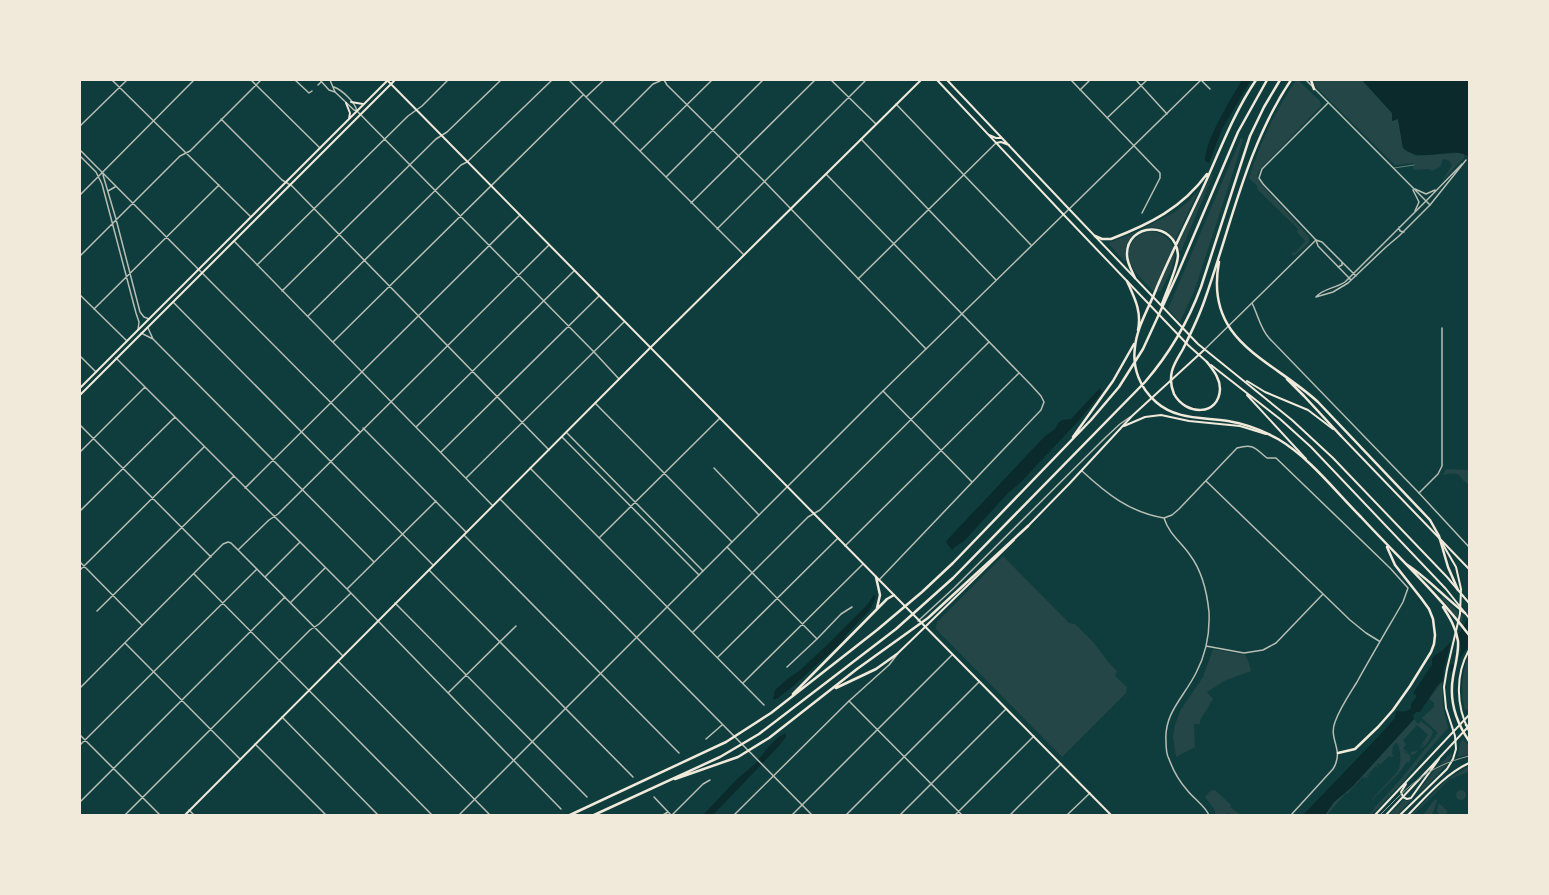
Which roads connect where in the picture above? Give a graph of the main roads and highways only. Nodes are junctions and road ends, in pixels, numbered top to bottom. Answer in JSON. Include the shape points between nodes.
{"nodes":[{"id":1,"x":388,"y":80,"type":"edge"},
{"id":2,"x":395,"y":80,"type":"edge"},
{"id":3,"x":921,"y":80,"type":"edge"},
{"id":4,"x":937,"y":80,"type":"edge"},
{"id":5,"x":947,"y":80,"type":"edge"},
{"id":6,"x":1256,"y":80,"type":"edge"},
{"id":7,"x":1267,"y":80,"type":"edge"},
{"id":8,"x":1280,"y":80,"type":"edge"},
{"id":9,"x":1291,"y":80,"type":"edge"},
{"id":10,"x":1311,"y":80,"type":"edge"},
{"id":11,"x":391,"y":84,"type":"junction"},
{"id":12,"x":1314,"y":89,"type":"road end"},
{"id":13,"x":351,"y":102,"type":"road end"},
{"id":14,"x":346,"y":103,"type":"road end"},
{"id":15,"x":364,"y":104,"type":"junction"},
{"id":16,"x":349,"y":119,"type":"junction"},
{"id":17,"x":988,"y":134,"type":"junction"},
{"id":18,"x":1003,"y":138,"type":"junction"},
{"id":19,"x":996,"y":143,"type":"junction"},
{"id":20,"x":1010,"y":146,"type":"junction"},
{"id":21,"x":1210,"y":170,"type":"junction"},
{"id":22,"x":1095,"y":236,"type":"junction"},
{"id":23,"x":1220,"y":255,"type":"junction"},
{"id":24,"x":1135,"y":278,"type":"junction"},
{"id":25,"x":1127,"y":281,"type":"junction"},
{"id":26,"x":1164,"y":302,"type":"junction"},
{"id":27,"x":127,"y":341,"type":"junction"},
{"id":28,"x":134,"y":341,"type":"junction"},
{"id":29,"x":650,"y":348,"type":"junction"},
{"id":30,"x":1204,"y":350,"type":"junction"},
{"id":31,"x":1199,"y":355,"type":"junction"},
{"id":32,"x":111,"y":358,"type":"junction"},
{"id":33,"x":116,"y":358,"type":"junction"},
{"id":34,"x":1207,"y":362,"type":"junction"},
{"id":35,"x":1280,"y":374,"type":"junction"},
{"id":36,"x":1240,"y":378,"type":"junction"},
{"id":37,"x":80,"y":388,"type":"edge"},
{"id":38,"x":1243,"y":392,"type":"junction"},
{"id":39,"x":80,"y":395,"type":"edge"},
{"id":40,"x":1123,"y":427,"type":"junction"},
{"id":41,"x":1341,"y":436,"type":"junction"},
{"id":42,"x":1278,"y":438,"type":"junction"},
{"id":43,"x":1068,"y":444,"type":"junction"},
{"id":44,"x":1319,"y":473,"type":"junction"},
{"id":45,"x":1028,"y":526,"type":"junction"},
{"id":46,"x":1437,"y":536,"type":"junction"},
{"id":47,"x":1386,"y":544,"type":"junction"},
{"id":48,"x":1402,"y":561,"type":"junction"},
{"id":49,"x":1469,"y":569,"type":"edge"},
{"id":50,"x":876,"y":577,"type":"junction"},
{"id":51,"x":1458,"y":590,"type":"junction"},
{"id":52,"x":894,"y":595,"type":"junction"},
{"id":53,"x":1440,"y":602,"type":"junction"},
{"id":54,"x":1469,"y":603,"type":"edge"},
{"id":55,"x":877,"y":609,"type":"junction"},
{"id":56,"x":1465,"y":613,"type":"junction"},
{"id":57,"x":1469,"y":618,"type":"edge"},
{"id":58,"x":925,"y":627,"type":"junction"},
{"id":59,"x":1469,"y":635,"type":"edge"},
{"id":60,"x":1469,"y":650,"type":"edge"},
{"id":61,"x":897,"y":654,"type":"joint"},
{"id":62,"x":834,"y":689,"type":"junction"},
{"id":63,"x":786,"y":701,"type":"junction"},
{"id":64,"x":1469,"y":715,"type":"edge"},
{"id":65,"x":1466,"y":724,"type":"junction"},
{"id":66,"x":1469,"y":727,"type":"edge"},
{"id":67,"x":1469,"y":731,"type":"edge"},
{"id":68,"x":1469,"y":741,"type":"edge"},
{"id":69,"x":1444,"y":752,"type":"junction"},
{"id":70,"x":1338,"y":753,"type":"road end"},
{"id":71,"x":1469,"y":763,"type":"edge"},
{"id":72,"x":1410,"y":779,"type":"junction"},
{"id":73,"x":660,"y":785,"type":"junction"},
{"id":74,"x":1403,"y":797,"type":"junction"},
{"id":75,"x":185,"y":815,"type":"edge"},
{"id":76,"x":570,"y":815,"type":"edge"},
{"id":77,"x":594,"y":815,"type":"edge"},
{"id":78,"x":1111,"y":815,"type":"edge"},
{"id":79,"x":1375,"y":815,"type":"edge"},
{"id":80,"x":1386,"y":815,"type":"edge"},
{"id":81,"x":1400,"y":815,"type":"edge"},
{"id":82,"x":1408,"y":815,"type":"edge"}],
"edges":[{"from":1,"to":11,"type":"main road"},
{"from":1,"to":15,"type":"main road"},
{"from":2,"to":11,"type":"main road"},
{"from":3,"to":29,"type":"main road"},
{"from":4,"to":17,"type":"main road"},
{"from":5,"to":18,"type":"main road"},
{"from":6,"to":21,"type":"highway","via":[[1238,110]]},
{"from":7,"to":26,"type":"highway","via":[[1238,132]]},
{"from":8,"to":73,"type":"highway","via":[[1249,140],[1189,317],[1160,364],[1142,385],[961,570],[904,622],[751,740]]},
{"from":9,"to":23,"type":"highway","via":[[1272,110],[1256,145]]},
{"from":10,"to":12,"type":"highway"},
{"from":11,"to":28,"type":"main road"},
{"from":11,"to":29,"type":"main road"},
{"from":13,"to":15,"type":"main road"},
{"from":14,"to":16,"type":"main road","via":[[350,113]]},
{"from":15,"to":16,"type":"main road"},
{"from":16,"to":27,"type":"main road"},
{"from":17,"to":18,"type":"main road"},
{"from":17,"to":19,"type":"main road"},
{"from":18,"to":20,"type":"main road"},
{"from":19,"to":20,"type":"main road","via":[[1001,142]]},
{"from":19,"to":25,"type":"main road"},
{"from":20,"to":22,"type":"main road"},
{"from":21,"to":22,"type":"highway","via":[[1190,195],[1165,214],[1111,239]]},
{"from":21,"to":42,"type":"highway","via":[[1137,335],[1134,357],[1137,372],[1151,397],[1161,406],[1181,416],[1244,424]]},
{"from":22,"to":24,"type":"main road"},
{"from":23,"to":34,"type":"highway","via":[[1194,328],[1172,370],[1173,392],[1182,404],[1191,410],[1203,409],[1214,403],[1219,394],[1220,385]]},
{"from":23,"to":35,"type":"highway","via":[[1216,289],[1224,320],[1246,346]]},
{"from":24,"to":26,"type":"highway","via":[[1127,256],[1133,238],[1150,229],[1160,230],[1169,235],[1178,256]]},
{"from":24,"to":30,"type":"main road"},
{"from":25,"to":31,"type":"main road"},
{"from":25,"to":43,"type":"highway","via":[[1139,312],[1139,327],[1133,345],[1113,381]]},
{"from":26,"to":43,"type":"highway","via":[[1138,358],[1119,387]]},
{"from":27,"to":28,"type":"main road"},
{"from":27,"to":32,"type":"main road"},
{"from":28,"to":33,"type":"main road"},
{"from":29,"to":50,"type":"main road"},
{"from":29,"to":75,"type":"main road"},
{"from":30,"to":31,"type":"main road"},
{"from":30,"to":36,"type":"main road"},
{"from":31,"to":34,"type":"main road"},
{"from":31,"to":40,"type":"main road"},
{"from":32,"to":33,"type":"main road"},
{"from":32,"to":37,"type":"main road"},
{"from":33,"to":39,"type":"main road"},
{"from":34,"to":38,"type":"main road"},
{"from":35,"to":41,"type":"highway"},
{"from":35,"to":51,"type":"highway","via":[[1323,407],[1430,520],[1439,536]]},
{"from":36,"to":41,"type":"main road","via":[[1264,392],[1308,410]]},
{"from":36,"to":51,"type":"main road","via":[[1325,449]]},
{"from":38,"to":44,"type":"main road"},
{"from":38,"to":56,"type":"main road","via":[[1280,419],[1311,447],[1442,584]]},
{"from":40,"to":42,"type":"main road","via":[[1145,417],[1161,415],[1189,421],[1240,426]]},
{"from":40,"to":45,"type":"main road"},
{"from":41,"to":46,"type":"main road"},
{"from":42,"to":44,"type":"highway"},
{"from":43,"to":63,"type":"highway","via":[[914,600]]},
{"from":44,"to":47,"type":"highway"},
{"from":45,"to":58,"type":"main road"},
{"from":45,"to":62,"type":"highway","via":[[928,618],[857,669]]},
{"from":46,"to":49,"type":"main road"},
{"from":46,"to":81,"type":"main road","via":[[1456,567],[1462,595],[1447,669],[1445,695],[1456,741],[1455,755],[1447,769]]},
{"from":47,"to":48,"type":"highway"},
{"from":47,"to":70,"type":"highway","via":[[1395,566],[1429,609],[1433,619],[1434,644],[1393,710],[1355,749]]},
{"from":48,"to":53,"type":"highway"},
{"from":48,"to":56,"type":"highway"},
{"from":50,"to":52,"type":"main road"},
{"from":50,"to":55,"type":"highway","via":[[880,596]]},
{"from":51,"to":54,"type":"main road"},
{"from":52,"to":55,"type":"highway"},
{"from":52,"to":58,"type":"main road"},
{"from":53,"to":59,"type":"highway"},
{"from":53,"to":68,"type":"highway","via":[[1452,620],[1457,634],[1458,650],[1452,685],[1454,709]]},
{"from":55,"to":63,"type":"highway"},
{"from":56,"to":57,"type":"main road"},
{"from":58,"to":61,"type":"main road"},
{"from":58,"to":78,"type":"main road"},
{"from":60,"to":65,"type":"main road","via":[[1459,678],[1459,692]]},
{"from":61,"to":62,"type":"highway","via":[[876,669]]},
{"from":62,"to":73,"type":"highway","via":[[754,748]]},
{"from":63,"to":76,"type":"highway","via":[[726,742]]},
{"from":64,"to":72,"type":"main road"},
{"from":65,"to":66,"type":"highway"},
{"from":65,"to":67,"type":"main road"},
{"from":66,"to":69,"type":"main road"},
{"from":69,"to":74,"type":"main road"},
{"from":69,"to":74,"type":"main road","via":[[1411,798]]},
{"from":71,"to":82,"type":"main road","via":[[1445,778]]},
{"from":72,"to":74,"type":"main road","via":[[1402,792]]},
{"from":72,"to":79,"type":"main road"},
{"from":73,"to":77,"type":"highway"},
{"from":74,"to":80,"type":"main road"}]}
